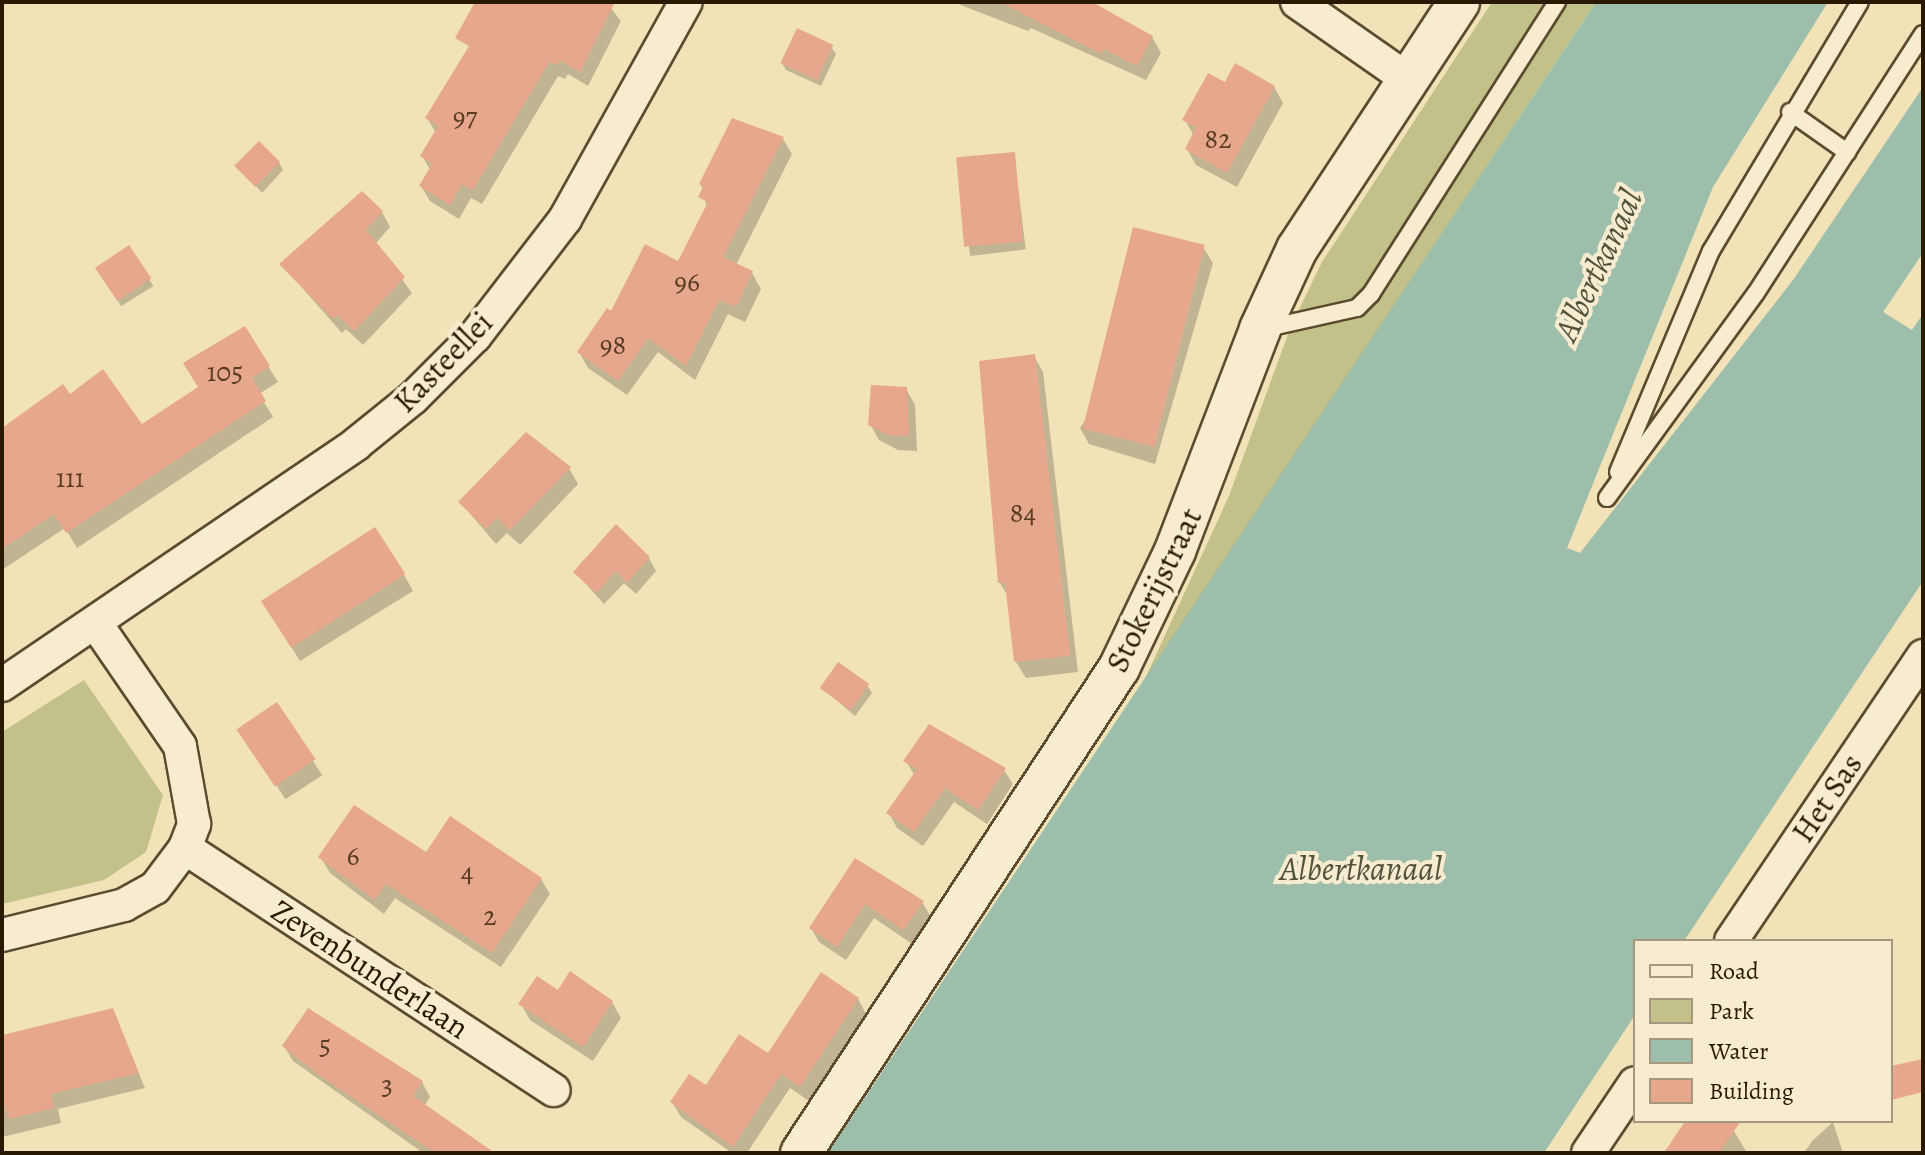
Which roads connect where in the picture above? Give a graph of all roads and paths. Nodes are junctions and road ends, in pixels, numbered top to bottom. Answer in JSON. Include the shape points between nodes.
{"nodes":[{"id":1,"x":686,"y":2,"type":"edge"},
{"id":2,"x":1297,"y":2,"type":"edge"},
{"id":3,"x":1459,"y":2,"type":"edge"},
{"id":4,"x":1557,"y":2,"type":"edge"},
{"id":5,"x":1860,"y":2,"type":"edge"},
{"id":6,"x":1923,"y":34,"type":"edge"},
{"id":7,"x":1406,"y":78,"type":"junction"},
{"id":8,"x":1790,"y":112,"type":"junction"},
{"id":9,"x":1847,"y":152,"type":"junction"},
{"id":10,"x":1260,"y":329,"type":"junction"},
{"id":11,"x":96,"y":624,"type":"junction"},
{"id":12,"x":1923,"y":656,"type":"edge"},
{"id":13,"x":2,"y":685,"type":"edge"},
{"id":14,"x":185,"y":848,"type":"junction"},
{"id":15,"x":2,"y":935,"type":"edge"},
{"id":16,"x":1732,"y":939,"type":"edge"},
{"id":17,"x":1633,"y":1086,"type":"edge"},
{"id":18,"x":554,"y":1090,"type":"dead end"},
{"id":19,"x":801,"y":1153,"type":"edge"},
{"id":20,"x":1588,"y":1153,"type":"edge"}],
"edges":[{"from":1,"to":11,"type":"street","name":"Kasteellei","via":[[565,219],[475,336],[356,444]]},
{"from":2,"to":7,"type":"street"},
{"from":3,"to":7,"type":"street","name":"Stokerijstraat"},
{"from":4,"to":10,"type":"lane","via":[[1371,294],[1357,308]]},
{"from":5,"to":8,"type":"lane"},
{"from":6,"to":9,"type":"lane"},
{"from":7,"to":10,"type":"street","name":"Stokerijstraat","via":[[1297,249]]},
{"from":8,"to":9,"type":"lane"},
{"from":8,"to":9,"type":"lane","via":[[1711,251],[1607,498],[1756,293]]},
{"from":10,"to":19,"type":"street","name":"Stokerijstraat","via":[[1197,499],[1119,668]]},
{"from":11,"to":13,"type":"street","name":"Kasteellei"},
{"from":11,"to":14,"type":"street","via":[[180,746],[194,824]]},
{"from":12,"to":16,"type":"street","name":"Het Sas"},
{"from":14,"to":15,"type":"street","via":[[155,888],[124,905]]},
{"from":14,"to":18,"type":"street","name":"Zevenbunderlaan"},
{"from":17,"to":20,"type":"street"}]}
